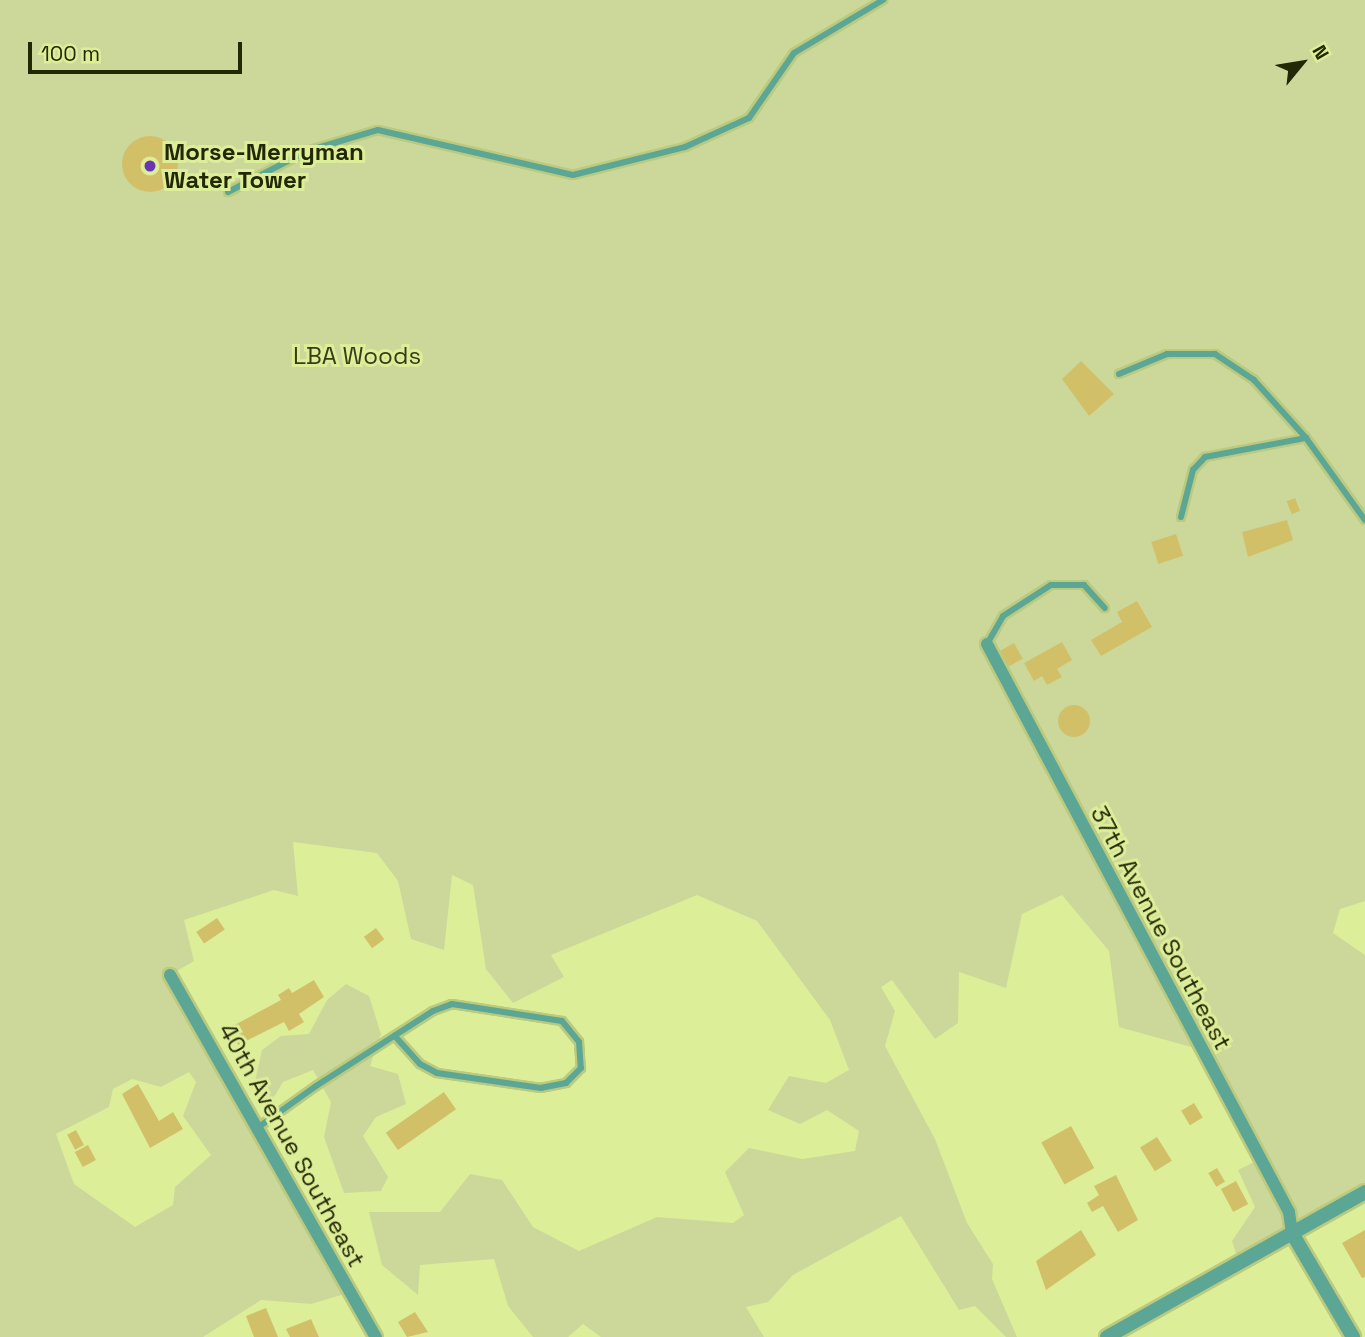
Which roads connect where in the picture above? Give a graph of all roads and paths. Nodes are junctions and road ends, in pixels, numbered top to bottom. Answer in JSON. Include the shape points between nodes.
{"nodes":[{"id":1,"x":883,"y":0,"type":"edge"},
{"id":2,"x":228,"y":192,"type":"dead end"},
{"id":3,"x":1119,"y":374,"type":"dead end"},
{"id":4,"x":1306,"y":438,"type":"junction"},
{"id":5,"x":1181,"y":517,"type":"dead end"},
{"id":6,"x":1365,"y":520,"type":"edge"},
{"id":7,"x":1105,"y":608,"type":"dead end"},
{"id":8,"x":987,"y":644,"type":"joint"},
{"id":9,"x":170,"y":975,"type":"dead end"},
{"id":10,"x":395,"y":1036,"type":"junction"},
{"id":11,"x":260,"y":1126,"type":"junction"},
{"id":12,"x":1365,"y":1192,"type":"edge"},
{"id":13,"x":1292,"y":1233,"type":"junction"},
{"id":14,"x":376,"y":1337,"type":"edge"},
{"id":15,"x":1107,"y":1337,"type":"edge"},
{"id":16,"x":1353,"y":1337,"type":"edge"}],
"edges":[{"from":1,"to":2,"type":"lane","via":[[794,52],[749,118],[685,148],[573,175],[378,130],[307,151]]},
{"from":3,"to":4,"type":"lane","via":[[1167,354],[1215,354],[1254,380]]},
{"from":4,"to":5,"type":"lane","via":[[1205,457],[1193,470]]},
{"from":4,"to":6,"type":"lane"},
{"from":7,"to":8,"type":"lane","via":[[1084,585],[1051,585],[1003,615]]},
{"from":8,"to":13,"type":"street","name":"37th Avenue Southeast","via":[[1289,1212]]},
{"from":9,"to":11,"type":"street","name":"40th Avenue Southeast"},
{"from":10,"to":10,"type":"lane","via":[[433,1011],[477,1006],[562,1021],[579,1042],[581,1068],[566,1083],[541,1088],[437,1073],[420,1064]]},
{"from":10,"to":11,"type":"lane"},
{"from":11,"to":14,"type":"street","name":"40th Avenue Southeast"},
{"from":12,"to":13,"type":"street"},
{"from":13,"to":15,"type":"street"},
{"from":13,"to":16,"type":"street"}]}
